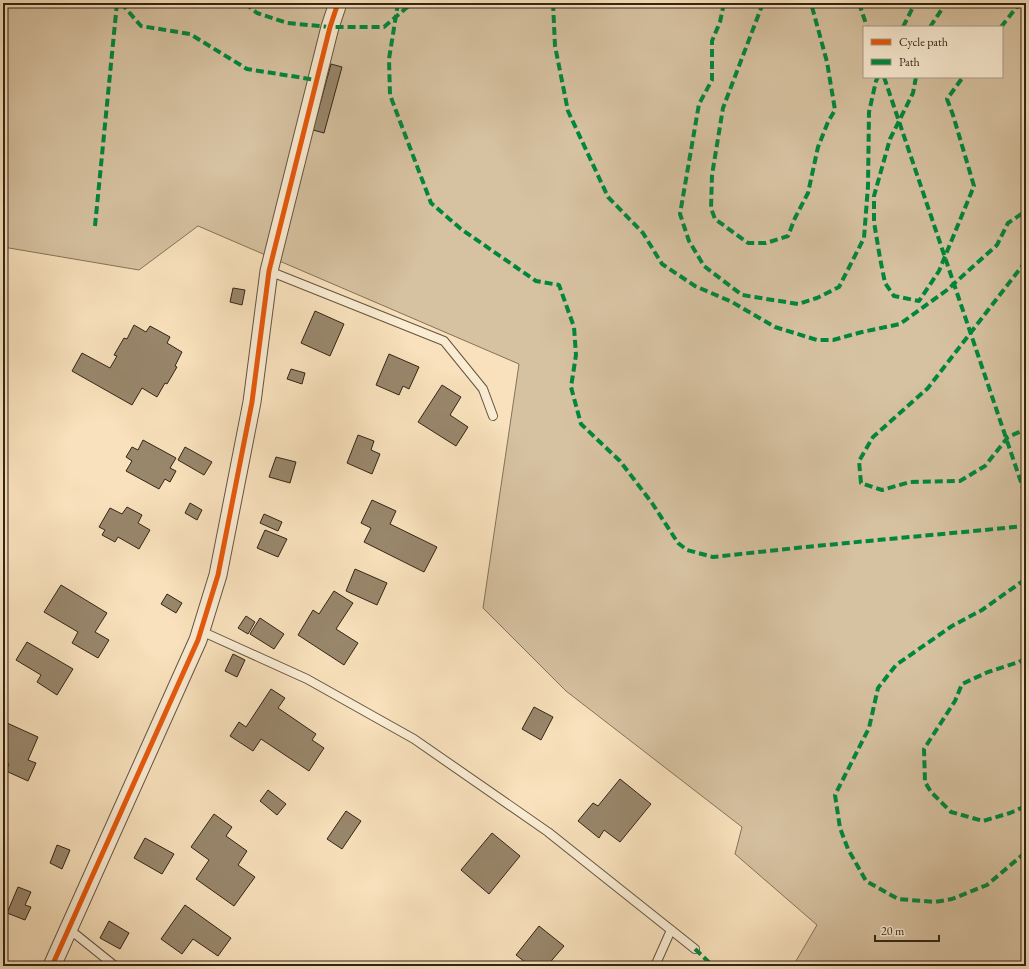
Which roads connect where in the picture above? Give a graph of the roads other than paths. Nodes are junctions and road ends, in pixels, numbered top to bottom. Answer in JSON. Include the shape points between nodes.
{"nodes":[{"id":1,"x":338,"y":3,"type":"edge"},
{"id":2,"x":269,"y":271,"type":"junction"},
{"id":3,"x":492,"y":416,"type":"dead end"},
{"id":4,"x":201,"y":631,"type":"junction"},
{"id":5,"x":68,"y":929,"type":"junction"},
{"id":6,"x":671,"y":930,"type":"junction"},
{"id":7,"x":695,"y":949,"type":"dead end"},
{"id":8,"x":52,"y":966,"type":"edge"},
{"id":9,"x":115,"y":966,"type":"edge"},
{"id":10,"x":655,"y":966,"type":"edge"}],
"edges":[{"from":1,"to":2,"type":"street","via":[[330,26]]},
{"from":2,"to":3,"type":"lane","via":[[444,341],[483,389]]},
{"from":2,"to":4,"type":"street","via":[[250,409],[218,575]]},
{"from":4,"to":5,"type":"street"},
{"from":4,"to":6,"type":"lane","via":[[307,679],[414,739],[548,832]]},
{"from":5,"to":8,"type":"street"},
{"from":5,"to":9,"type":"lane"},
{"from":6,"to":7,"type":"lane"},
{"from":6,"to":10,"type":"lane"}]}
